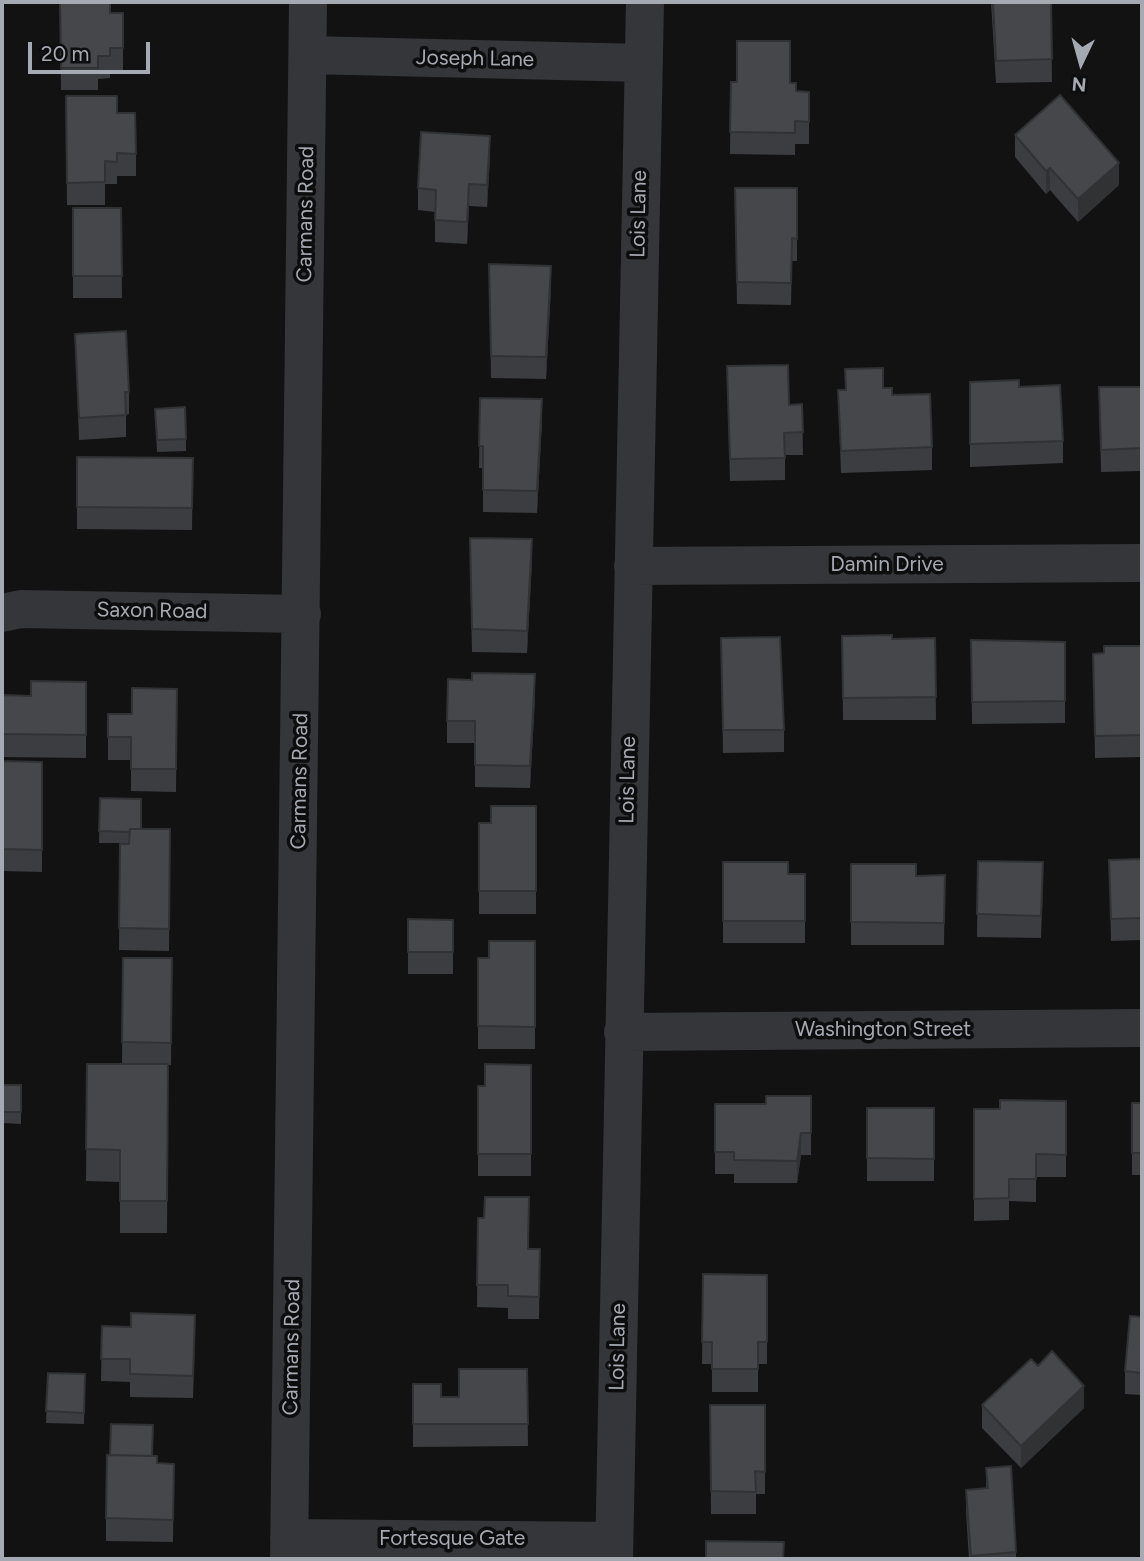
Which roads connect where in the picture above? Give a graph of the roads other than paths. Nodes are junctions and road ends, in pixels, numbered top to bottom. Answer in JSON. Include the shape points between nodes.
{"nodes":[{"id":1,"x":308,"y":2,"type":"edge"},
{"id":2,"x":645,"y":2,"type":"edge"},
{"id":3,"x":308,"y":55,"type":"junction"},
{"id":4,"x":642,"y":63,"type":"junction"},
{"id":5,"x":1142,"y":563,"type":"edge"},
{"id":6,"x":633,"y":566,"type":"junction"},
{"id":7,"x":2,"y":613,"type":"edge"},
{"id":8,"x":302,"y":614,"type":"junction"},
{"id":9,"x":1142,"y":1028,"type":"edge"},
{"id":10,"x":624,"y":1032,"type":"junction"},
{"id":11,"x":289,"y":1549,"type":"edge"},
{"id":12,"x":614,"y":1550,"type":"edge"}],
"edges":[{"from":1,"to":3,"type":"street","name":"Carmans Road"},
{"from":2,"to":4,"type":"street","name":"Lois Lane"},
{"from":3,"to":4,"type":"street","name":"Joseph Lane"},
{"from":3,"to":8,"type":"street","name":"Carmans Road"},
{"from":4,"to":6,"type":"street","name":"Lois Lane"},
{"from":5,"to":6,"type":"street","name":"Damin Drive"},
{"from":6,"to":10,"type":"street","name":"Lois Lane"},
{"from":7,"to":8,"type":"street","name":"Saxon Road","via":[[21,609]]},
{"from":8,"to":11,"type":"street","name":"Carmans Road"},
{"from":9,"to":10,"type":"street","name":"Washington Street"},
{"from":10,"to":12,"type":"street","name":"Lois Lane"},
{"from":11,"to":12,"type":"street","name":"Fortesque Gate"}]}
